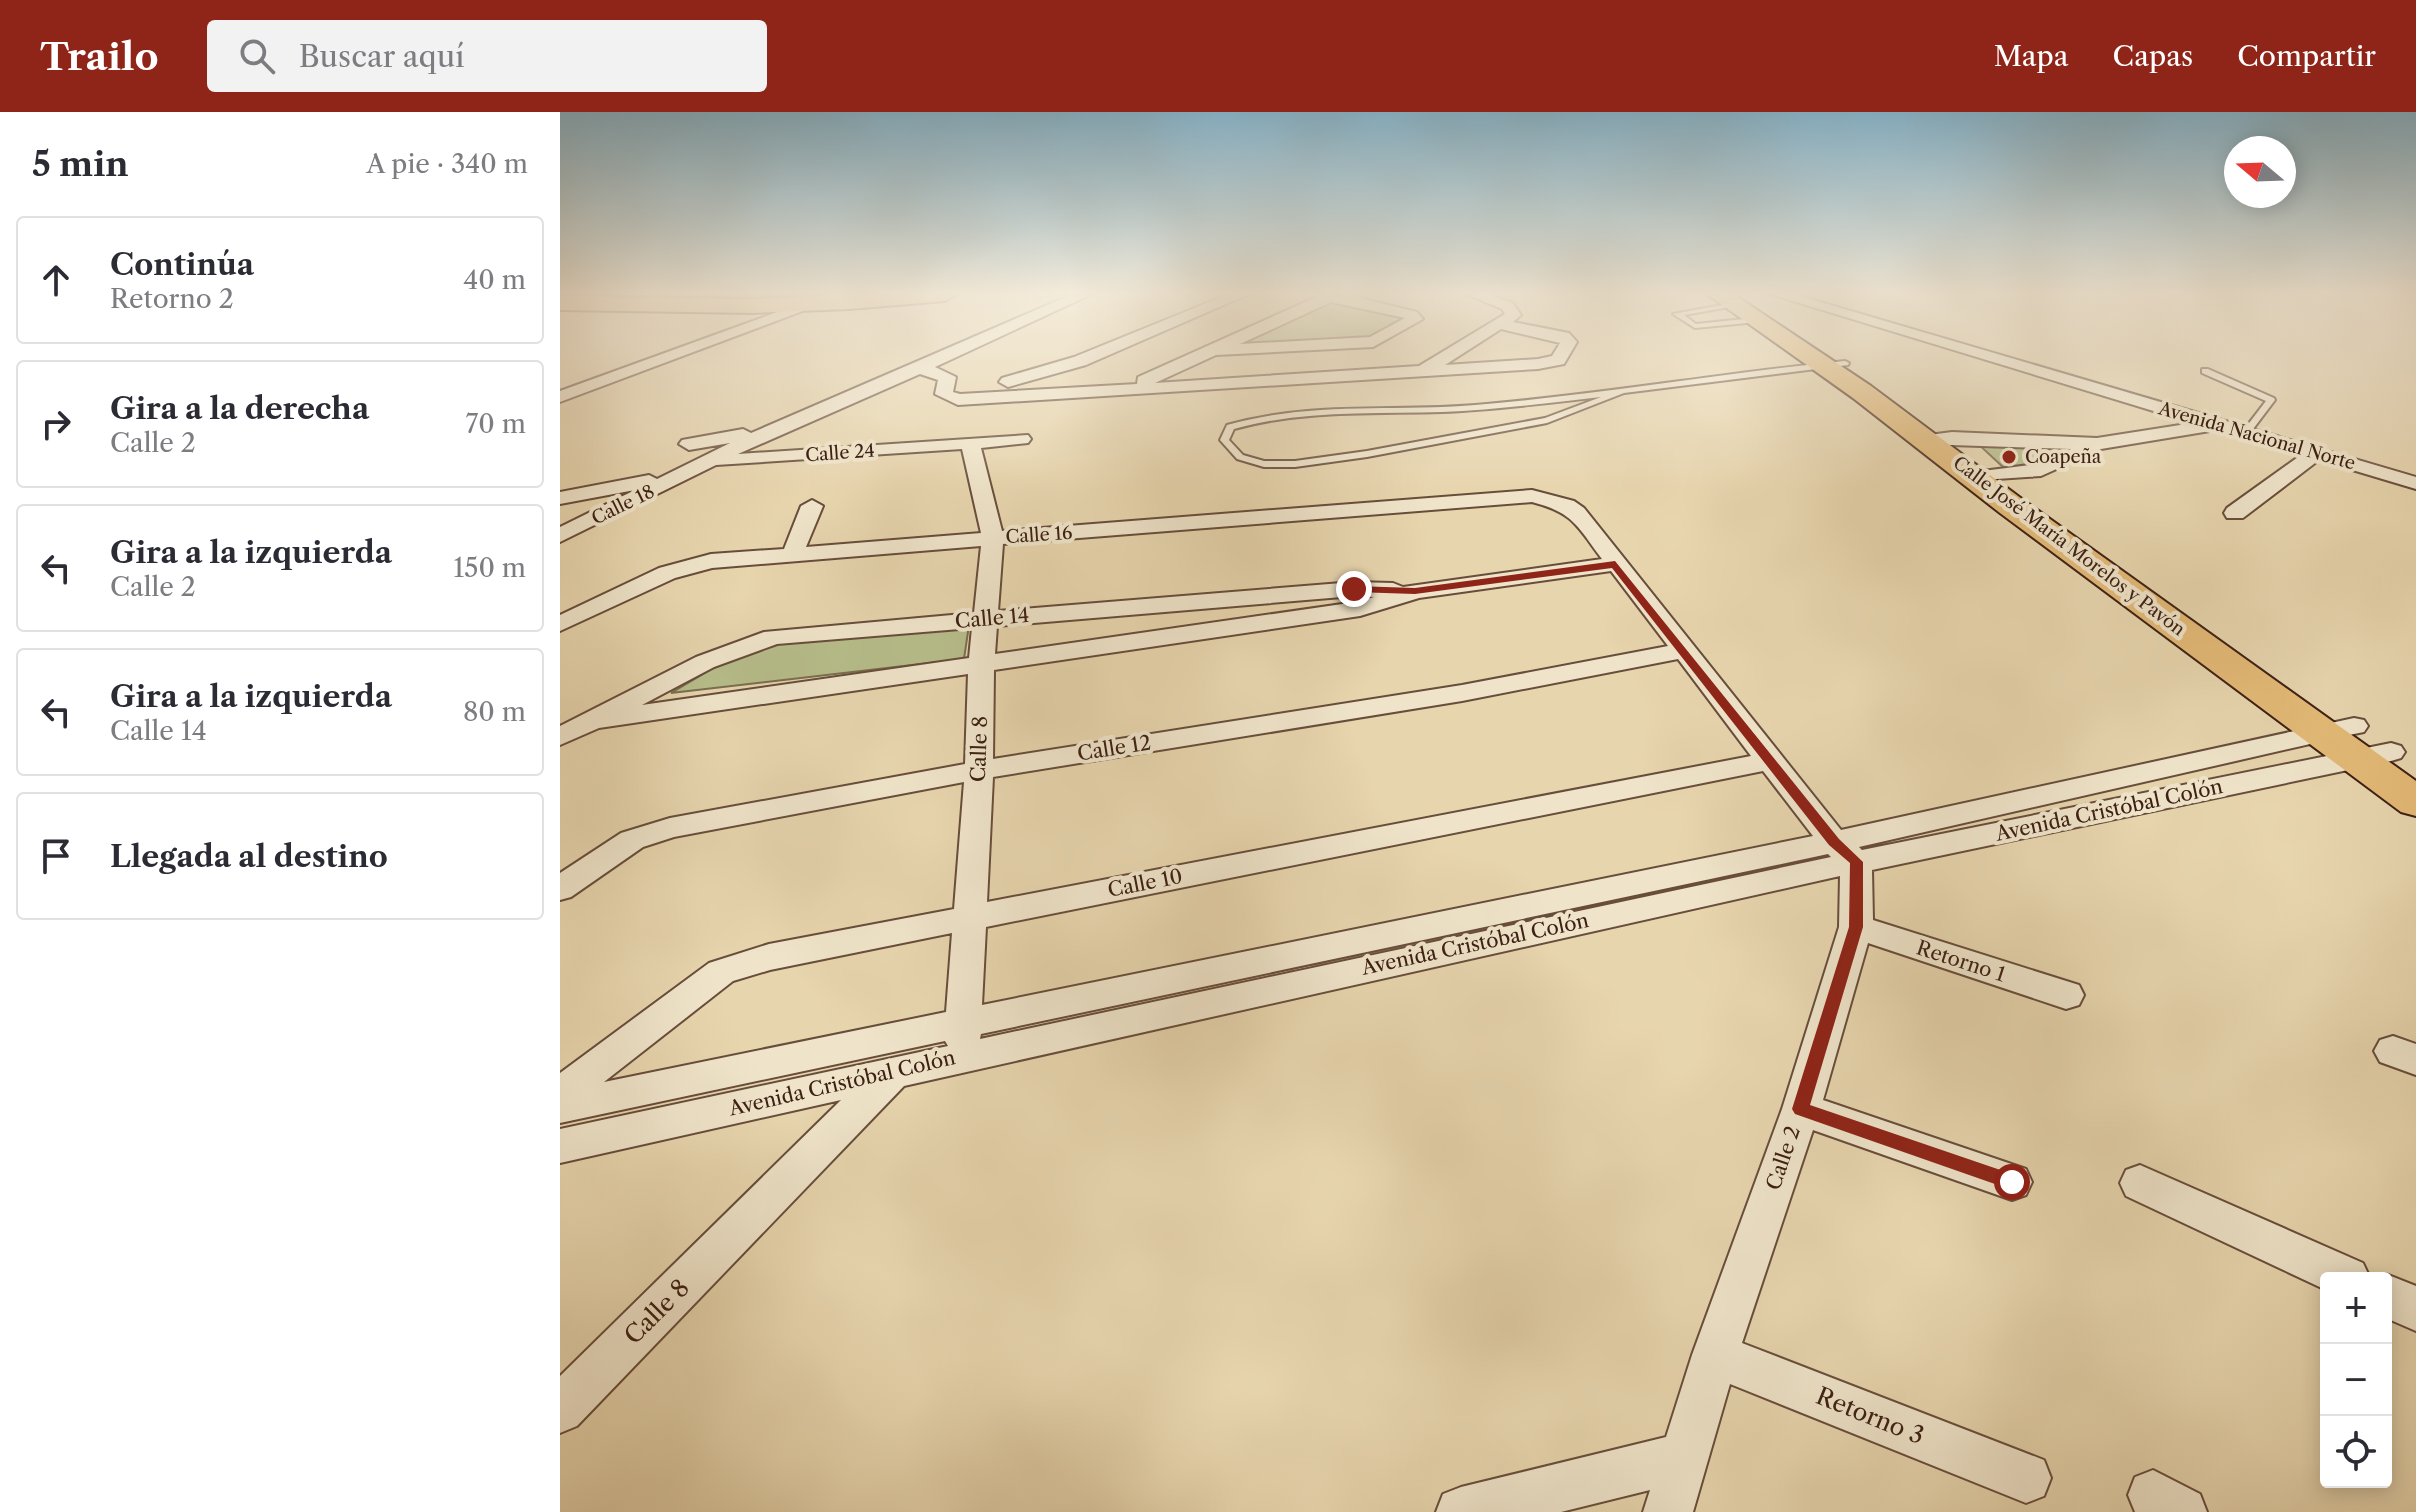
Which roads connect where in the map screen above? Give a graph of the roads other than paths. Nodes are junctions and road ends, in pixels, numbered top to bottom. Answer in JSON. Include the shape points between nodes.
{"nodes":[{"id":1,"x":664,"y":359,"type":"edge"},
{"id":2,"x":940,"y":359,"type":"edge"},
{"id":3,"x":1084,"y":359,"type":"edge"},
{"id":4,"x":1190,"y":359,"type":"edge"},
{"id":5,"x":1443,"y":359,"type":"edge"},
{"id":6,"x":1555,"y":359,"type":"edge"},
{"id":7,"x":1826,"y":359,"type":"edge"},
{"id":8,"x":1999,"y":359,"type":"edge"},
{"id":9,"x":1834,"y":364,"type":"junction"},
{"id":10,"x":925,"y":366,"type":"junction"},
{"id":11,"x":1424,"y":371,"type":"junction"},
{"id":12,"x":2205,"y":371,"type":"dead end"},
{"id":13,"x":976,"y":382,"type":"junction"},
{"id":14,"x":1127,"y":388,"type":"junction"},
{"id":15,"x":1623,"y":391,"type":"junction"},
{"id":16,"x":560,"y":397,"type":"edge"},
{"id":17,"x":2219,"y":424,"type":"junction"},
{"id":18,"x":769,"y":431,"type":"junction"},
{"id":19,"x":2247,"y":431,"type":"junction"},
{"id":20,"x":1021,"y":439,"type":"dead end"},
{"id":21,"x":1940,"y":439,"type":"junction"},
{"id":22,"x":689,"y":444,"type":"dead end"},
{"id":23,"x":970,"y":444,"type":"junction"},
{"id":24,"x":2097,"y":444,"type":"junction"},
{"id":25,"x":2316,"y":453,"type":"junction"},
{"id":26,"x":709,"y":462,"type":"junction"},
{"id":27,"x":686,"y":473,"type":"junction"},
{"id":28,"x":1986,"y":476,"type":"junction"},
{"id":29,"x":2416,"y":483,"type":"edge"},
{"id":30,"x":560,"y":498,"type":"edge"},
{"id":31,"x":812,"y":506,"type":"dead end"},
{"id":32,"x":2235,"y":513,"type":"dead end"},
{"id":33,"x":560,"y":535,"type":"edge"},
{"id":34,"x":993,"y":538,"type":"junction"},
{"id":35,"x":792,"y":555,"type":"junction"},
{"id":36,"x":1615,"y":564,"type":"junction"},
{"id":37,"x":1415,"y":591,"type":"junction"},
{"id":38,"x":985,"y":619,"type":"junction"},
{"id":39,"x":560,"y":624,"type":"edge"},
{"id":40,"x":1684,"y":650,"type":"junction"},
{"id":41,"x":981,"y":663,"type":"junction"},
{"id":42,"x":588,"y":721,"type":"junction"},
{"id":43,"x":2338,"y":729,"type":"junction"},
{"id":44,"x":560,"y":737,"type":"edge"},
{"id":45,"x":2389,"y":760,"type":"edge"},
{"id":46,"x":1770,"y":761,"type":"junction"},
{"id":47,"x":979,"y":770,"type":"junction"},
{"id":48,"x":2416,"y":802,"type":"edge"},
{"id":49,"x":1845,"y":852,"type":"junction"},
{"id":50,"x":560,"y":889,"type":"edge"},
{"id":51,"x":968,"y":917,"type":"junction"},
{"id":52,"x":1856,"y":927,"type":"junction"},
{"id":53,"x":2066,"y":995,"type":"dead end"},
{"id":54,"x":962,"y":1039,"type":"junction"},
{"id":55,"x":900,"y":1054,"type":"junction"},
{"id":56,"x":560,"y":1095,"type":"edge"},
{"id":57,"x":560,"y":1107,"type":"edge"},
{"id":58,"x":1801,"y":1109,"type":"junction"},
{"id":59,"x":560,"y":1146,"type":"edge"},
{"id":60,"x":2012,"y":1182,"type":"dead end"},
{"id":61,"x":2140,"y":1183,"type":"dead end"},
{"id":62,"x":2335,"y":1272,"type":"edge"},
{"id":63,"x":2392,"y":1298,"type":"edge"},
{"id":64,"x":2416,"y":1309,"type":"edge"},
{"id":65,"x":1715,"y":1355,"type":"junction"},
{"id":66,"x":560,"y":1409,"type":"edge"},
{"id":67,"x":1687,"y":1456,"type":"junction"},
{"id":68,"x":2026,"y":1478,"type":"dead end"},
{"id":69,"x":1461,"y":1512,"type":"edge"},
{"id":70,"x":1668,"y":1512,"type":"edge"}],
"edges":[{"from":1,"to":16,"type":"street"},
{"from":2,"to":10,"type":"street"},
{"from":3,"to":13,"type":"street"},
{"from":4,"to":14,"type":"street"},
{"from":5,"to":11,"type":"street"},
{"from":6,"to":11,"type":"street"},
{"from":7,"to":9,"type":"main road","name":"Calle José María Morelos y Pavón"},
{"from":8,"to":17,"type":"street","name":"Avenida Nacional Norte"},
{"from":9,"to":15,"type":"lane"},
{"from":9,"to":21,"type":"main road","name":"Calle José María Morelos y Pavón"},
{"from":10,"to":13,"type":"street"},
{"from":10,"to":18,"type":"street"},
{"from":11,"to":14,"type":"street"},
{"from":12,"to":19,"type":"lane","via":[[2271,400]]},
{"from":13,"to":14,"type":"street"},
{"from":15,"to":15,"type":"lane","via":[[1471,408],[1261,416],[1230,427],[1224,440],[1240,457],[1295,464],[1547,420]]},
{"from":17,"to":19,"type":"street","name":"Avenida Nacional Norte"},
{"from":17,"to":24,"type":"street"},
{"from":18,"to":22,"type":"street"},
{"from":18,"to":26,"type":"street"},
{"from":19,"to":25,"type":"street","name":"Avenida Nacional Norte"},
{"from":20,"to":23,"type":"street","name":"Calle 24"},
{"from":21,"to":24,"type":"street"},
{"from":21,"to":28,"type":"main road","name":"Calle José María Morelos y Pavón"},
{"from":23,"to":26,"type":"street","name":"Calle 24"},
{"from":23,"to":34,"type":"street","name":"Calle 8"},
{"from":24,"to":28,"type":"street","via":[[2041,470]]},
{"from":25,"to":29,"type":"street","name":"Avenida Nacional Norte"},
{"from":25,"to":32,"type":"street"},
{"from":26,"to":27,"type":"street"},
{"from":27,"to":30,"type":"street"},
{"from":27,"to":33,"type":"street","name":"Calle 18"},
{"from":28,"to":43,"type":"main road","name":"Calle José María Morelos y Pavón"},
{"from":31,"to":35,"type":"street"},
{"from":34,"to":35,"type":"street","name":"Calle 16"},
{"from":34,"to":36,"type":"street","name":"Calle 16","via":[[1532,496],[1577,512]]},
{"from":34,"to":38,"type":"street","name":"Calle 8"},
{"from":35,"to":39,"type":"street","name":"Calle 16","via":[[690,564]]},
{"from":36,"to":37,"type":"street","name":"Calle 14"},
{"from":36,"to":40,"type":"street"},
{"from":37,"to":38,"type":"street","name":"Calle 14","via":[[1354,589]]},
{"from":37,"to":41,"type":"street","name":"Calle 14","via":[[1360,609]]},
{"from":38,"to":41,"type":"street","name":"Calle 8"},
{"from":38,"to":42,"type":"street","name":"Calle 14","via":[[773,637],[705,662]]},
{"from":40,"to":46,"type":"street"},
{"from":40,"to":47,"type":"street","name":"Calle 12","via":[[1462,693]]},
{"from":41,"to":42,"type":"street","name":"Calle 14"},
{"from":41,"to":47,"type":"street","name":"Calle 8"},
{"from":42,"to":44,"type":"street","name":"Calle 14"},
{"from":43,"to":45,"type":"main road","name":"Calle José María Morelos y Pavón"},
{"from":43,"to":49,"type":"street","name":"Avenida Cristóbal Colón"},
{"from":45,"to":48,"type":"main road","name":"Calle José María Morelos y Pavón"},
{"from":45,"to":49,"type":"street","name":"Avenida Cristóbal Colón"},
{"from":46,"to":49,"type":"street"},
{"from":46,"to":51,"type":"street","name":"Calle 10"},
{"from":47,"to":50,"type":"street","name":"Calle 12","via":[[670,828],[632,840]]},
{"from":47,"to":51,"type":"street","name":"Calle 8"},
{"from":49,"to":52,"type":"street","name":"Calle 2"},
{"from":49,"to":54,"type":"street","name":"Avenida Cristóbal Colón"},
{"from":51,"to":54,"type":"street","name":"Calle 8"},
{"from":51,"to":56,"type":"street","name":"Calle 10","via":[[769,957],[721,972]]},
{"from":52,"to":53,"type":"street","name":"Retorno 1"},
{"from":52,"to":58,"type":"street","name":"Calle 2"},
{"from":54,"to":55,"type":"street","name":"Avenida Cristóbal Colón"},
{"from":55,"to":57,"type":"street","name":"Avenida Cristóbal Colón"},
{"from":55,"to":59,"type":"street","name":"Avenida Cristóbal Colón"},
{"from":55,"to":66,"type":"street","name":"Calle 8"},
{"from":58,"to":60,"type":"street"},
{"from":58,"to":65,"type":"street","name":"Calle 2"},
{"from":61,"to":62,"type":"street"},
{"from":63,"to":64,"type":"street"},
{"from":65,"to":67,"type":"street","name":"Calle 2"},
{"from":65,"to":68,"type":"street","name":"Retorno 3"},
{"from":67,"to":69,"type":"street"},
{"from":67,"to":70,"type":"street","name":"Calle 2"}]}
